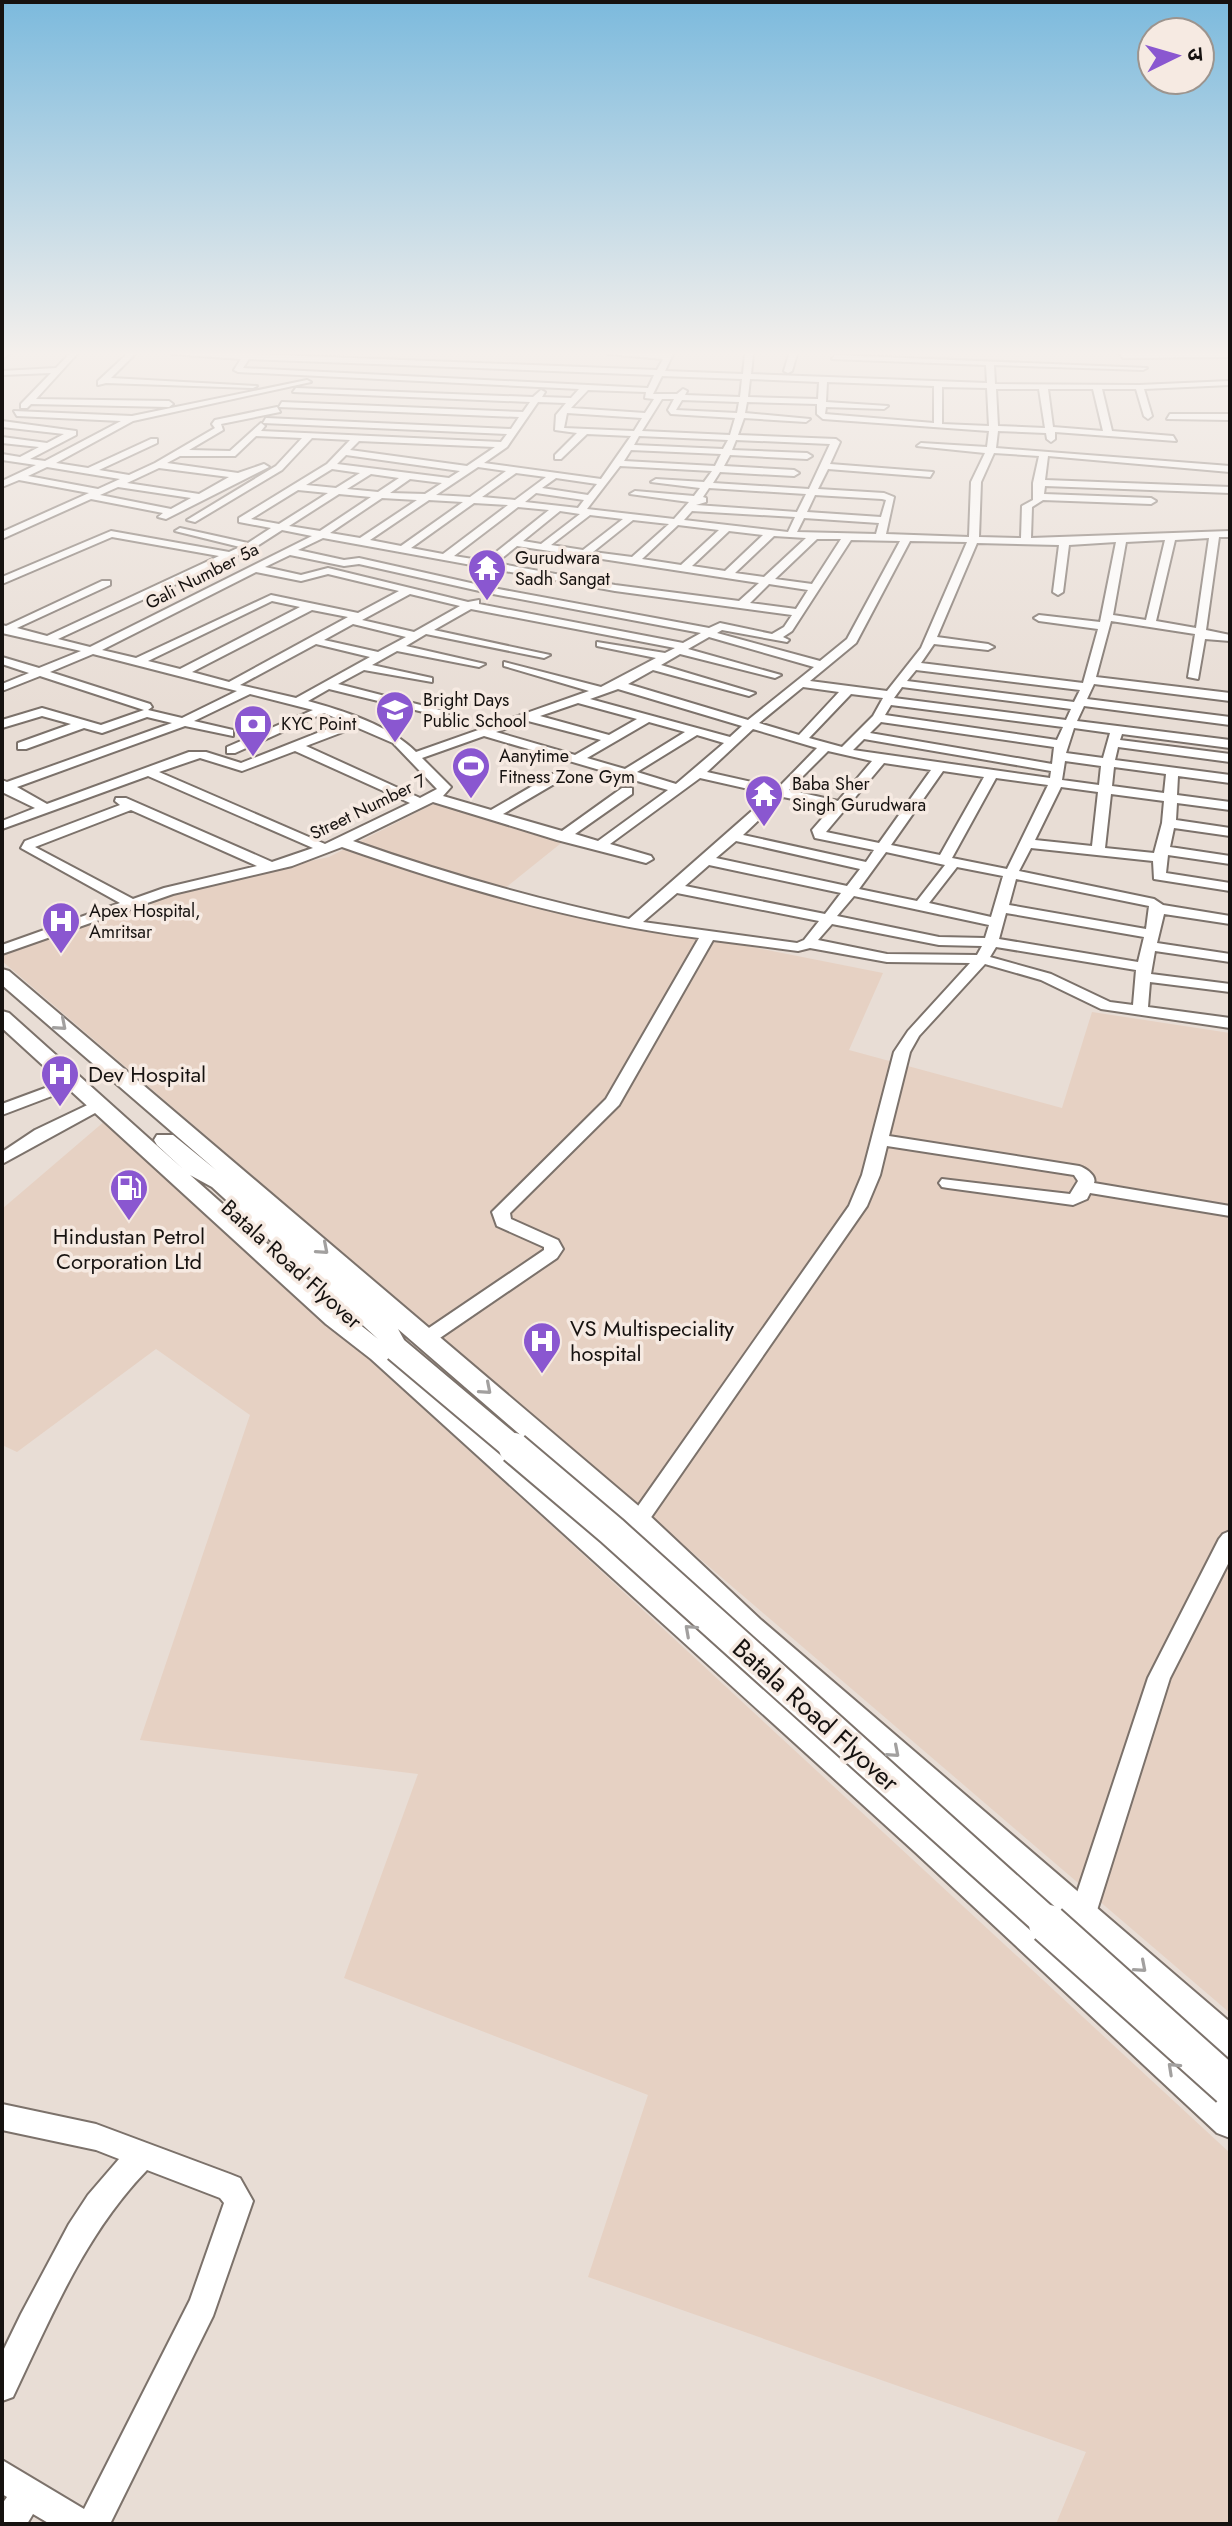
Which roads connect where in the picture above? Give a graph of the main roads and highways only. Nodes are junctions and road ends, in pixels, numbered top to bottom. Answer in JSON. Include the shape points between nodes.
{"nodes":[{"id":1,"x":4,"y":985,"type":"edge"},
{"id":2,"x":2,"y":1017,"type":"edge"},
{"id":3,"x":1230,"y":2044,"type":"edge"},
{"id":4,"x":1230,"y":2087,"type":"edge"},
{"id":5,"x":1230,"y":2121,"type":"edge"}],
"edges":[{"from":1,"to":3,"type":"main road","one_way":true,"via":[[427,1338]]},
{"from":1,"to":4,"type":"main road","name":"Batala Road Flyover","bridge":true,"via":[[198,1170],[208,1188],[373,1337],[396,1349],[612,1531]]},
{"from":5,"to":2,"type":"main road","one_way":true,"via":[[1066,1968]]}]}
